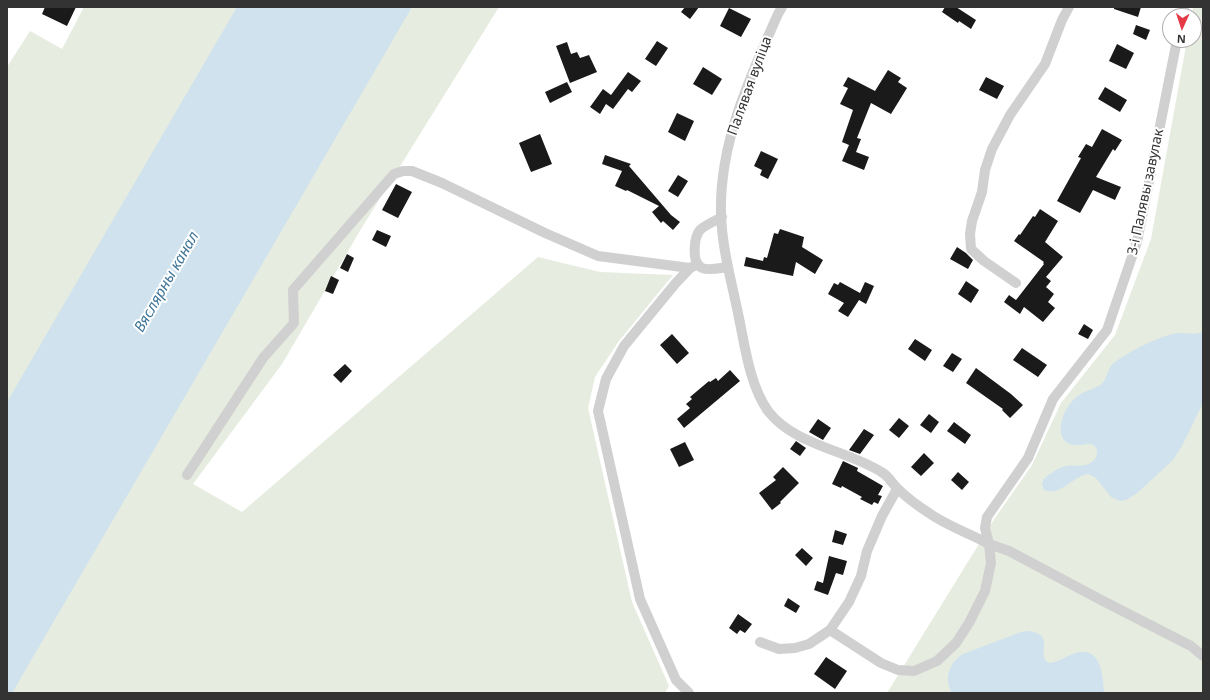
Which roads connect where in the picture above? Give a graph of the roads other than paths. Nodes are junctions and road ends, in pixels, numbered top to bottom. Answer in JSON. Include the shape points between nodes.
{"nodes":[{"id":1,"x":782,"y":7,"type":"edge"},
{"id":2,"x":1070,"y":7,"type":"edge"},
{"id":3,"x":1176,"y":48,"type":"edge"},
{"id":4,"x":722,"y":217,"type":"junction"},
{"id":5,"x":694,"y":266,"type":"junction"},
{"id":6,"x":727,"y":267,"type":"junction"},
{"id":7,"x":1016,"y":283,"type":"dead end"},
{"id":8,"x":187,"y":475,"type":"dead end"},
{"id":9,"x":897,"y":489,"type":"junction"},
{"id":10,"x":989,"y":544,"type":"junction"},
{"id":11,"x":830,"y":630,"type":"junction"},
{"id":12,"x":760,"y":642,"type":"dead end"},
{"id":13,"x":1203,"y":656,"type":"edge"},
{"id":14,"x":689,"y":693,"type":"edge"}],
"edges":[{"from":1,"to":4,"type":"street","name":"Палявая вуліца","via":[[751,76],[732,129],[721,199]]},
{"from":2,"to":7,"type":"street","via":[[1062,20],[1045,64],[1010,115],[992,149],[972,221],[972,249]]},
{"from":3,"to":10,"type":"street","name":"3-і Палявы завулак","via":[[1137,242],[1107,330],[1053,399],[1028,458],[987,517],[985,528]]},
{"from":4,"to":5,"type":"street","via":[[700,230],[696,241]]},
{"from":4,"to":6,"type":"street","name":"Палявая вуліца"},
{"from":5,"to":6,"type":"street"},
{"from":5,"to":8,"type":"street","via":[[598,256],[545,234],[442,183],[412,171],[394,174],[293,290],[294,323],[263,358]]},
{"from":5,"to":14,"type":"street","via":[[675,284],[624,346],[606,379],[598,412],[640,599],[676,680]]},
{"from":6,"to":9,"type":"street","name":"Палявая вуліца","via":[[755,387],[768,411],[783,425],[811,442],[885,474]]},
{"from":9,"to":10,"type":"street","via":[[947,525]]},
{"from":9,"to":11,"type":"street","via":[[867,551],[849,602]]},
{"from":10,"to":11,"type":"street","name":"3-і Палявы завулак","via":[[991,563],[985,590],[956,643],[937,661],[914,671],[898,670],[881,663]]},
{"from":10,"to":13,"type":"street","via":[[1009,550],[1191,646]]},
{"from":11,"to":12,"type":"street","via":[[809,644],[795,648],[780,649]]}]}
